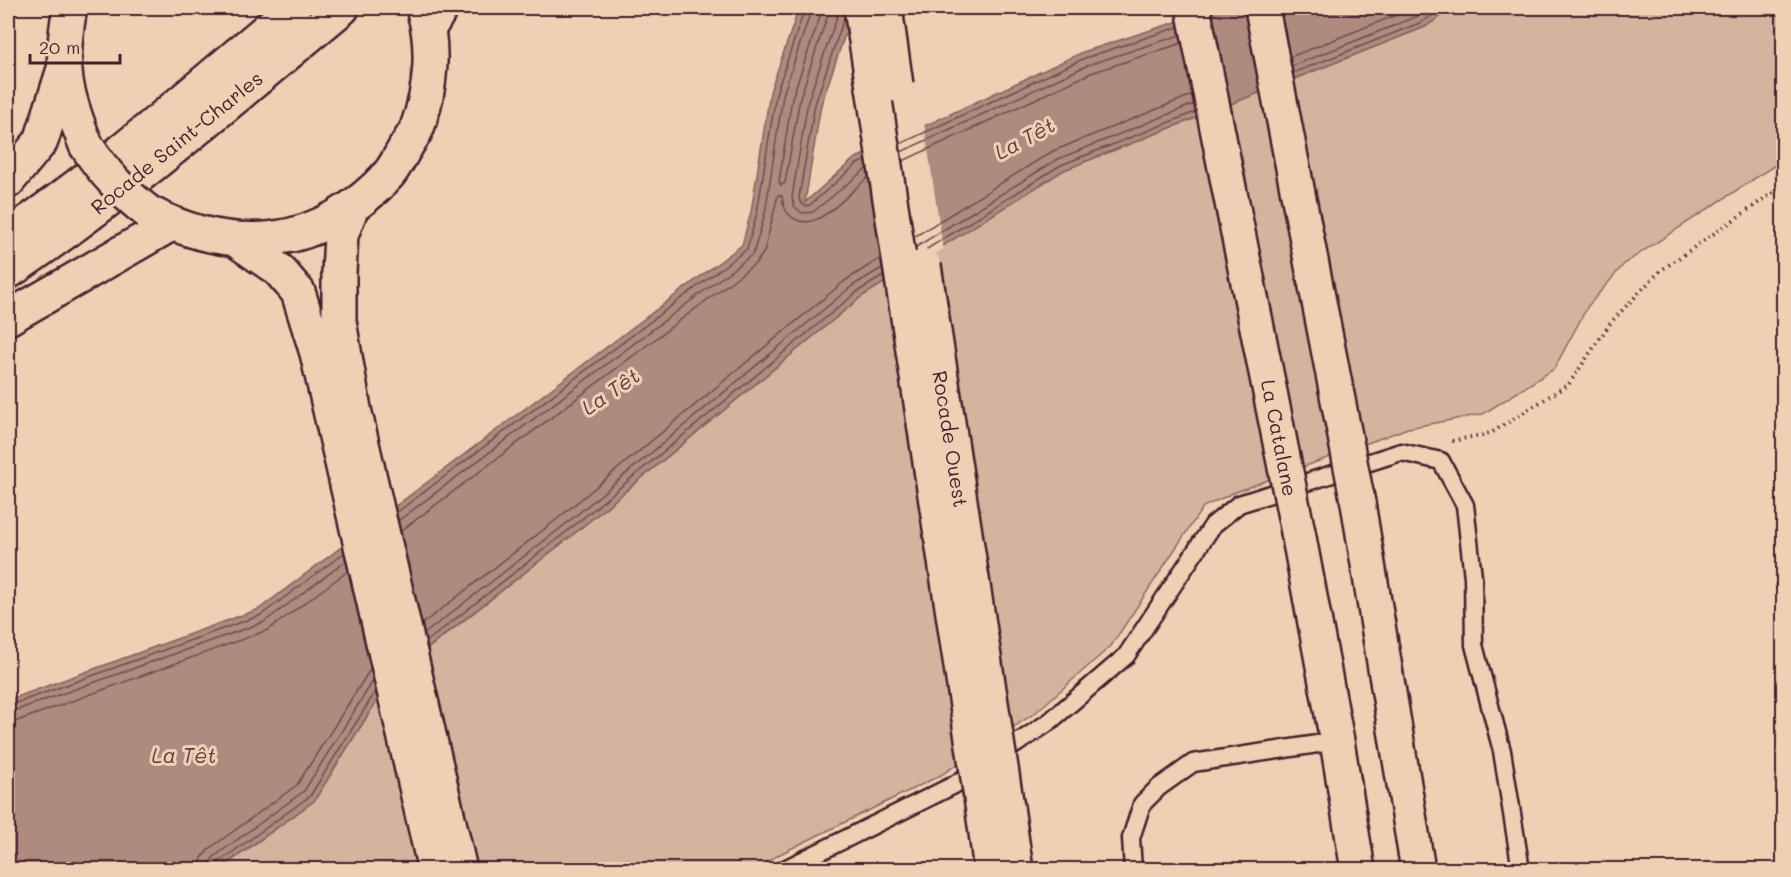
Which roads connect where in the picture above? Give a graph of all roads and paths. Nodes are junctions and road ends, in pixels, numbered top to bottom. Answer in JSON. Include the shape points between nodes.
{"nodes":[{"id":1,"x":70,"y":8,"type":"edge"},
{"id":2,"x":293,"y":8,"type":"edge"},
{"id":3,"x":342,"y":8,"type":"edge"},
{"id":4,"x":861,"y":8,"type":"edge"},
{"id":5,"x":885,"y":8,"type":"edge"},
{"id":6,"x":1193,"y":8,"type":"edge"},
{"id":7,"x":1262,"y":8,"type":"edge"},
{"id":8,"x":431,"y":14,"type":"edge"},
{"id":9,"x":64,"y":69,"type":"junction"},
{"id":10,"x":8,"y":181,"type":"edge"},
{"id":11,"x":1784,"y":185,"type":"edge"},
{"id":12,"x":351,"y":208,"type":"junction"},
{"id":13,"x":159,"y":218,"type":"junction"},
{"id":14,"x":8,"y":236,"type":"edge"},
{"id":15,"x":236,"y":240,"type":"junction"},
{"id":16,"x":8,"y":272,"type":"edge"},
{"id":17,"x":8,"y":318,"type":"edge"},
{"id":18,"x":1401,"y":452,"type":"junction"},
{"id":19,"x":1337,"y":741,"type":"junction"},
{"id":20,"x":995,"y":809,"type":"junction"},
{"id":21,"x":435,"y":870,"type":"edge"},
{"id":22,"x":460,"y":870,"type":"edge"},
{"id":23,"x":783,"y":870,"type":"edge"},
{"id":24,"x":991,"y":870,"type":"edge"},
{"id":25,"x":1016,"y":870,"type":"edge"},
{"id":26,"x":1133,"y":870,"type":"edge"},
{"id":27,"x":1358,"y":870,"type":"edge"},
{"id":28,"x":1418,"y":870,"type":"edge"},
{"id":29,"x":1521,"y":870,"type":"edge"}],
"edges":[{"from":1,"to":9,"type":"main road","via":[[64,38]]},
{"from":2,"to":14,"type":"main road","name":"Rocade Saint-Charles","via":[[138,136]]},
{"from":3,"to":16,"type":"main road","name":"Rocade Saint-Charles","via":[[168,152]]},
{"from":4,"to":20,"type":"main road","name":"Rocade Ouest","bridge":true},
{"from":5,"to":20,"type":"main road","name":"Rocade Ouest","bridge":true},
{"from":6,"to":19,"type":"main road","name":"La Catalane","bridge":true},
{"from":7,"to":28,"type":"main road","bridge":true,"via":[[1358,503]]},
{"from":8,"to":12,"type":"main road","via":[[430,80],[416,130],[389,174]]},
{"from":9,"to":10,"type":"main road","via":[[41,141]]},
{"from":9,"to":13,"type":"main road","bridge":true,"via":[[71,108],[86,145],[117,186]]},
{"from":11,"to":18,"type":"path","via":[[1660,271],[1611,322],[1569,384],[1491,433]]},
{"from":12,"to":15,"type":"main road","via":[[315,228],[276,238]]},
{"from":12,"to":22,"type":"main road","via":[[341,235],[339,321],[354,409]]},
{"from":13,"to":15,"type":"main road","via":[[202,235]]},
{"from":13,"to":17,"type":"main road"},
{"from":15,"to":21,"type":"main road","via":[[279,270],[298,291],[317,352]]},
{"from":18,"to":23,"type":"lane","via":[[1239,504],[1213,525],[1126,656],[1048,722],[954,785]]},
{"from":18,"to":29,"type":"lane","via":[[1441,460],[1465,505],[1473,577],[1474,645],[1502,751]]},
{"from":19,"to":26,"type":"lane","via":[[1193,763],[1142,804],[1131,838]]},
{"from":19,"to":27,"type":"main road","name":"La Catalane"},
{"from":20,"to":24,"type":"main road","name":"Rocade Ouest"},
{"from":20,"to":25,"type":"main road","name":"Rocade Ouest"}]}
